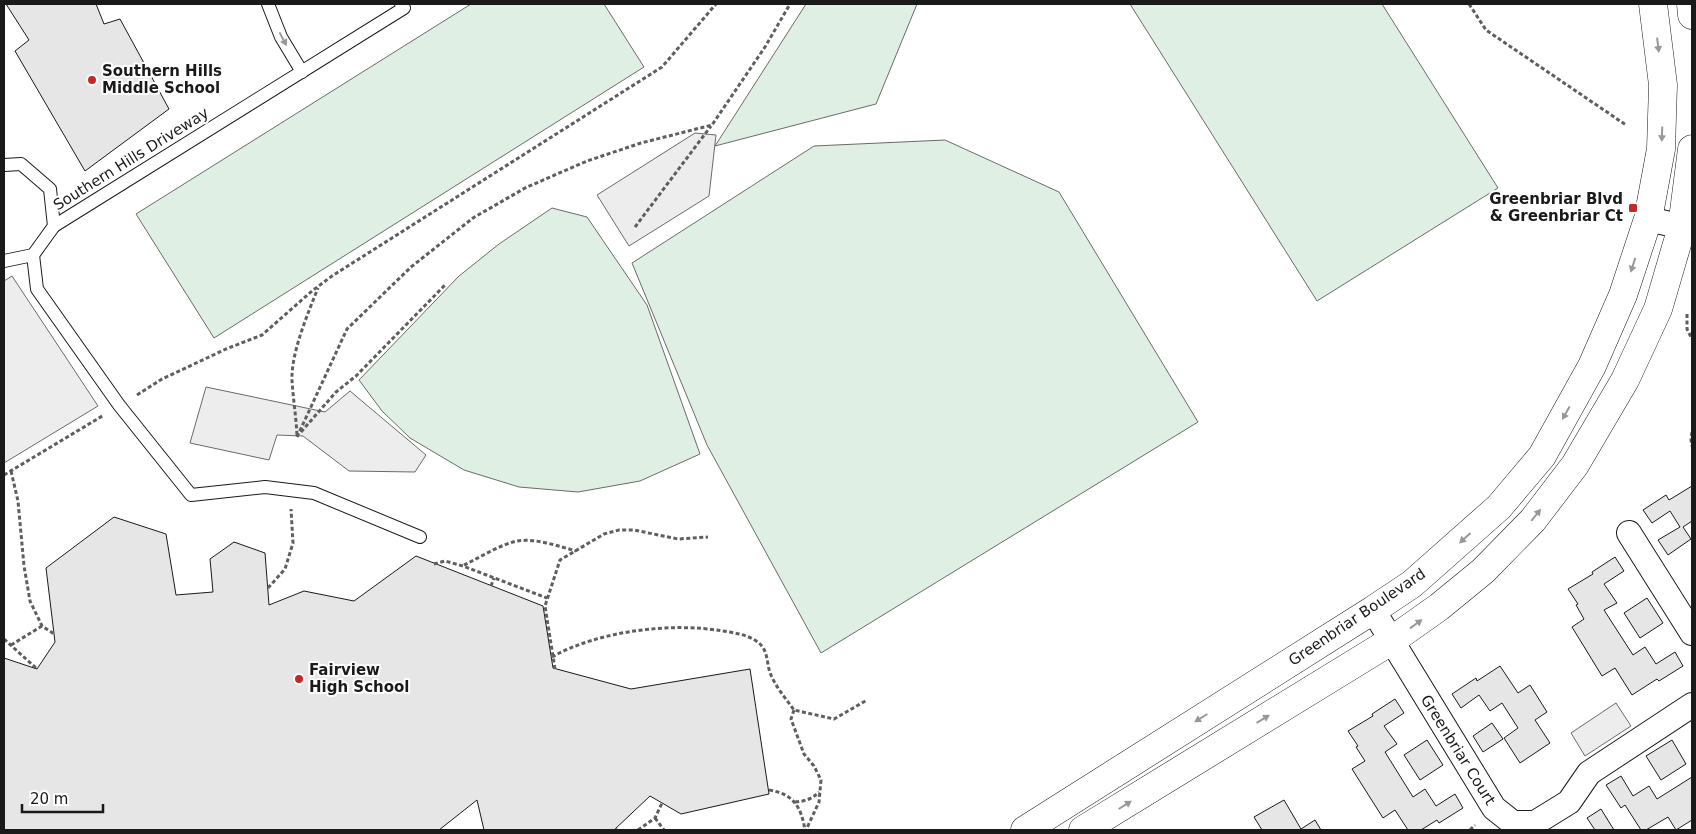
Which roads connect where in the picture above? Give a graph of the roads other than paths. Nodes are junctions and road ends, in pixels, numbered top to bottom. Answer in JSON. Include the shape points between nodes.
{"nodes":[{"id":1,"x":268,"y":4,"type":"edge"},
{"id":2,"x":1653,"y":4,"type":"edge"},
{"id":3,"x":1691,"y":4,"type":"edge"},
{"id":4,"x":402,"y":6,"type":"edge"},
{"id":5,"x":1692,"y":15,"type":"edge"},
{"id":6,"x":302,"y":72,"type":"junction"},
{"id":7,"x":1692,"y":149,"type":"edge"},
{"id":8,"x":4,"y":165,"type":"edge"},
{"id":9,"x":1648,"y":219,"type":"junction"},
{"id":10,"x":54,"y":226,"type":"junction"},
{"id":11,"x":1687,"y":228,"type":"edge"},
{"id":12,"x":33,"y":255,"type":"junction"},
{"id":13,"x":4,"y":261,"type":"edge"},
{"id":14,"x":1629,"y":533,"type":"dead end"},
{"id":15,"x":420,"y":537,"type":"dead end"},
{"id":16,"x":1373,"y":610,"type":"junction"},
{"id":17,"x":1691,"y":629,"type":"edge"},
{"id":18,"x":1391,"y":642,"type":"junction"},
{"id":19,"x":1692,"y":705,"type":"edge"},
{"id":20,"x":1025,"y":830,"type":"edge"},
{"id":21,"x":1083,"y":830,"type":"edge"}],
"edges":[{"from":1,"to":6,"type":"lane","one_way":true,"via":[[281,37]]},
{"from":2,"to":9,"type":"street","name":"Greenbriar Boulevard","one_way":true,"via":[[1663,85],[1661,149]]},
{"from":3,"to":5,"type":"street"},
{"from":4,"to":6,"type":"lane","name":"Southern Hills Driveway"},
{"from":6,"to":10,"type":"lane","name":"Southern Hills Driveway"},
{"from":7,"to":11,"type":"street"},
{"from":8,"to":10,"type":"lane","via":[[21,164],[50,189]]},
{"from":9,"to":11,"type":"street"},
{"from":9,"to":16,"type":"street","name":"Greenbriar Boulevard","one_way":true,"via":[[1623,295],[1592,366],[1542,456],[1499,507],[1412,584]]},
{"from":10,"to":12,"type":"lane"},
{"from":18,"to":11,"type":"street","one_way":true,"via":[[1483,570],[1533,520],[1576,464],[1625,380],[1654,318]]},
{"from":12,"to":13,"type":"lane"},
{"from":12,"to":15,"type":"lane","via":[[37,289],[119,405],[192,495],[265,487],[314,493]]},
{"from":14,"to":17,"type":"street"},
{"from":16,"to":18,"type":"street","name":"Greenbriar Court"},
{"from":16,"to":20,"type":"street","name":"Greenbriar Boulevard","one_way":true},
{"from":18,"to":19,"type":"street","name":"Greenbriar Court","via":[[1494,808],[1513,823],[1535,822],[1569,802],[1589,773]]},
{"from":21,"to":18,"type":"street","one_way":true}]}
